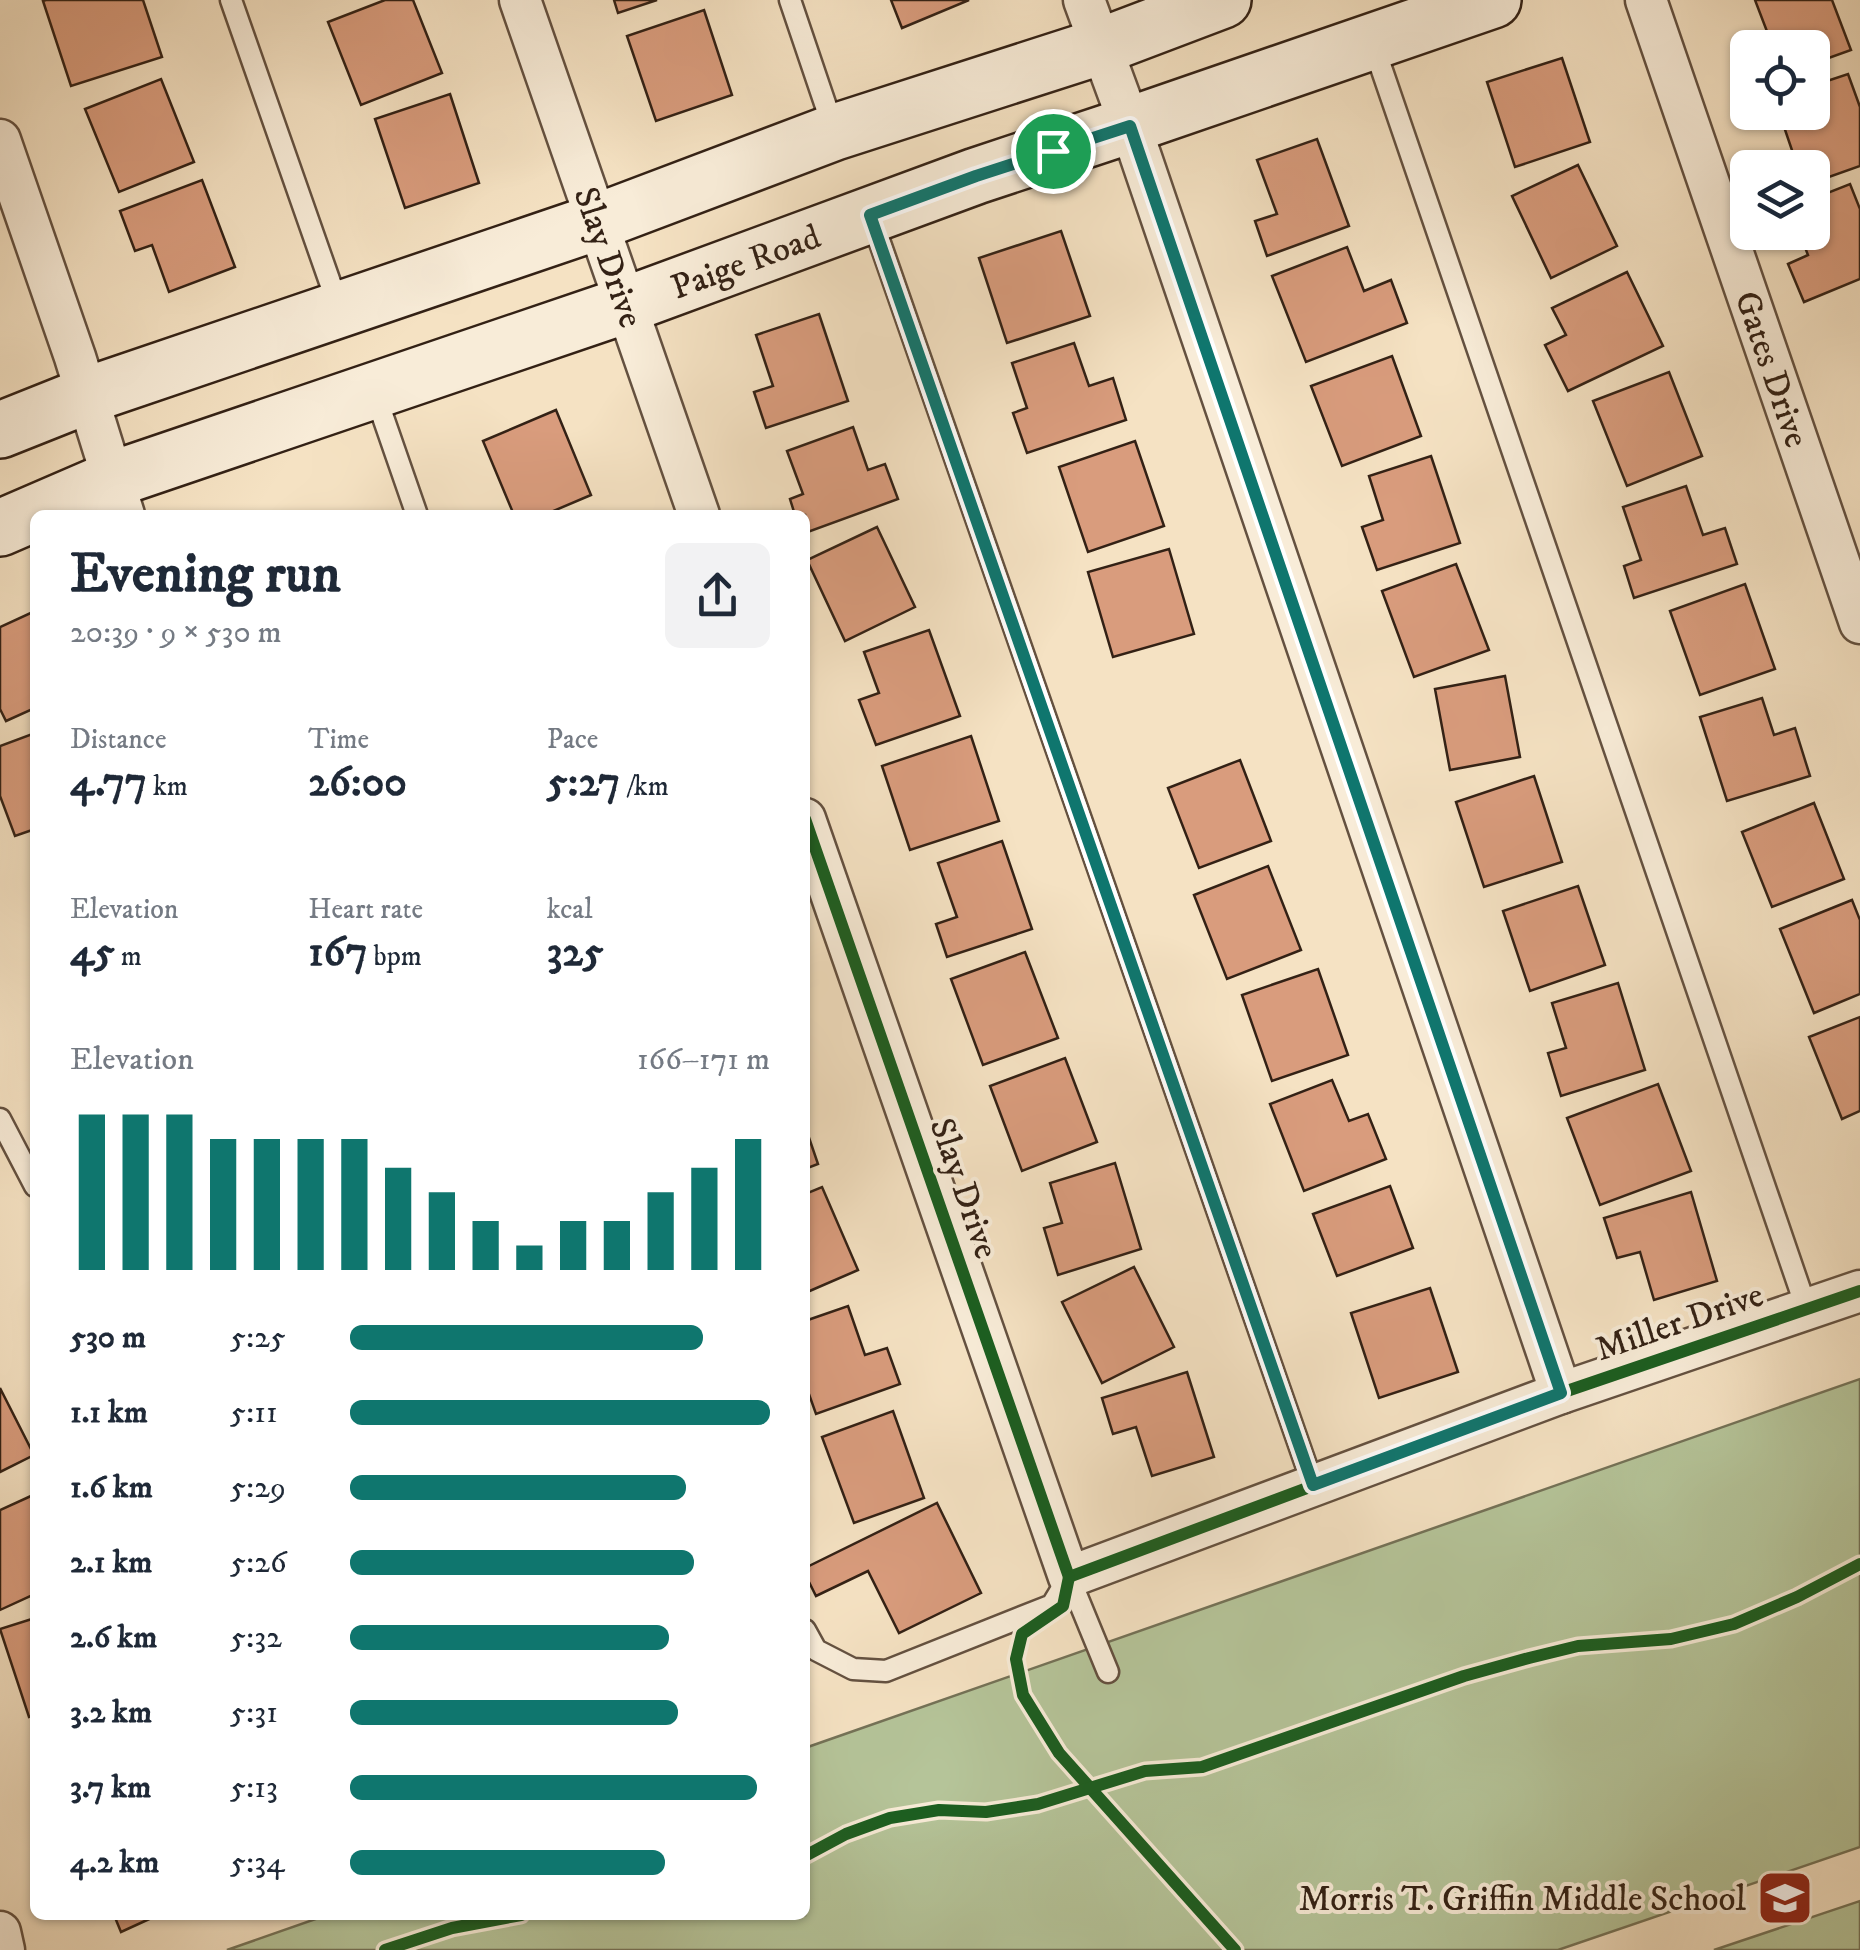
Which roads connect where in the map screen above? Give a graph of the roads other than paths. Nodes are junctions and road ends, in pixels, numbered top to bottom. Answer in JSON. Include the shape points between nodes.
{"nodes":[{"id":1,"x":231,"y":0,"type":"edge"},
{"id":2,"x":520,"y":0,"type":"edge"},
{"id":3,"x":790,"y":0,"type":"edge"},
{"id":4,"x":1223,"y":0,"type":"edge"},
{"id":5,"x":1492,"y":0,"type":"edge"},
{"id":6,"x":1646,"y":0,"type":"edge"},
{"id":7,"x":1091,"y":23,"type":"edge"},
{"id":8,"x":1372,"y":42,"type":"junction"},
{"id":9,"x":1130,"y":126,"type":"junction"},
{"id":10,"x":835,"y":132,"type":"junction"},
{"id":11,"x":0,"y":140,"type":"edge"},
{"id":12,"x":870,"y":215,"type":"junction"},
{"id":13,"x":597,"y":222,"type":"junction"},
{"id":14,"x":626,"y":304,"type":"junction"},
{"id":15,"x":339,"y":310,"type":"junction"},
{"id":16,"x":374,"y":391,"type":"junction"},
{"id":17,"x":88,"y":396,"type":"junction"},
{"id":18,"x":0,"y":430,"type":"edge"},
{"id":19,"x":117,"y":498,"type":"edge"},
{"id":20,"x":70,"y":510,"type":"edge"},
{"id":21,"x":415,"y":510,"type":"edge"},
{"id":22,"x":697,"y":510,"type":"edge"},
{"id":23,"x":30,"y":520,"type":"edge"},
{"id":24,"x":0,"y":528,"type":"edge"},
{"id":25,"x":1860,"y":623,"type":"edge"},
{"id":26,"x":810,"y":833,"type":"edge"},
{"id":27,"x":0,"y":1119,"type":"edge"},
{"id":28,"x":30,"y":1176,"type":"edge"},
{"id":29,"x":1860,"y":1292,"type":"edge"},
{"id":30,"x":1807,"y":1310,"type":"junction"},
{"id":31,"x":1561,"y":1393,"type":"junction"},
{"id":32,"x":1313,"y":1485,"type":"junction"},
{"id":33,"x":1069,"y":1577,"type":"junction"},
{"id":34,"x":810,"y":1639,"type":"edge"},
{"id":35,"x":1108,"y":1672,"type":"dead end"},
{"id":36,"x":0,"y":1932,"type":"edge"},
{"id":37,"x":4,"y":1950,"type":"edge"}],
"edges":[{"from":1,"to":15,"type":"lane"},
{"from":2,"to":13,"type":"street","name":"Slay Drive"},
{"from":3,"to":10,"type":"lane"},
{"from":4,"to":7,"type":"main road"},
{"from":5,"to":8,"type":"main road","name":"Paige Road"},
{"from":6,"to":25,"type":"street","name":"Gates Drive"},
{"from":7,"to":9,"type":"street"},
{"from":7,"to":10,"type":"main road"},
{"from":8,"to":9,"type":"main road","name":"Paige Road"},
{"from":8,"to":30,"type":"lane"},
{"from":9,"to":12,"type":"main road","name":"Paige Road"},
{"from":9,"to":31,"type":"street"},
{"from":10,"to":13,"type":"main road"},
{"from":11,"to":17,"type":"street"},
{"from":12,"to":14,"type":"main road","name":"Paige Road"},
{"from":12,"to":32,"type":"lane"},
{"from":13,"to":14,"type":"street","name":"Slay Drive"},
{"from":13,"to":15,"type":"main road"},
{"from":14,"to":16,"type":"main road","name":"Paige Road"},
{"from":14,"to":22,"type":"street","name":"Slay Drive"},
{"from":15,"to":17,"type":"main road"},
{"from":16,"to":19,"type":"main road","name":"Paige Road"},
{"from":16,"to":21,"type":"lane"},
{"from":17,"to":18,"type":"main road"},
{"from":17,"to":19,"type":"street"},
{"from":19,"to":20,"type":"main road","name":"Paige Road"},
{"from":23,"to":24,"type":"main road","name":"Paige Road"},
{"from":26,"to":33,"type":"street","name":"Slay Drive"},
{"from":27,"to":28,"type":"lane"},
{"from":29,"to":30,"type":"street","name":"Miller Drive"},
{"from":30,"to":31,"type":"street","name":"Miller Drive"},
{"from":31,"to":32,"type":"street","name":"Miller Drive"},
{"from":32,"to":33,"type":"street","name":"Miller Drive"},
{"from":33,"to":34,"type":"lane","via":[[1052,1605],[886,1671],[853,1669],[816,1650]]},
{"from":33,"to":35,"type":"lane"},
{"from":36,"to":37,"type":"street"}]}
